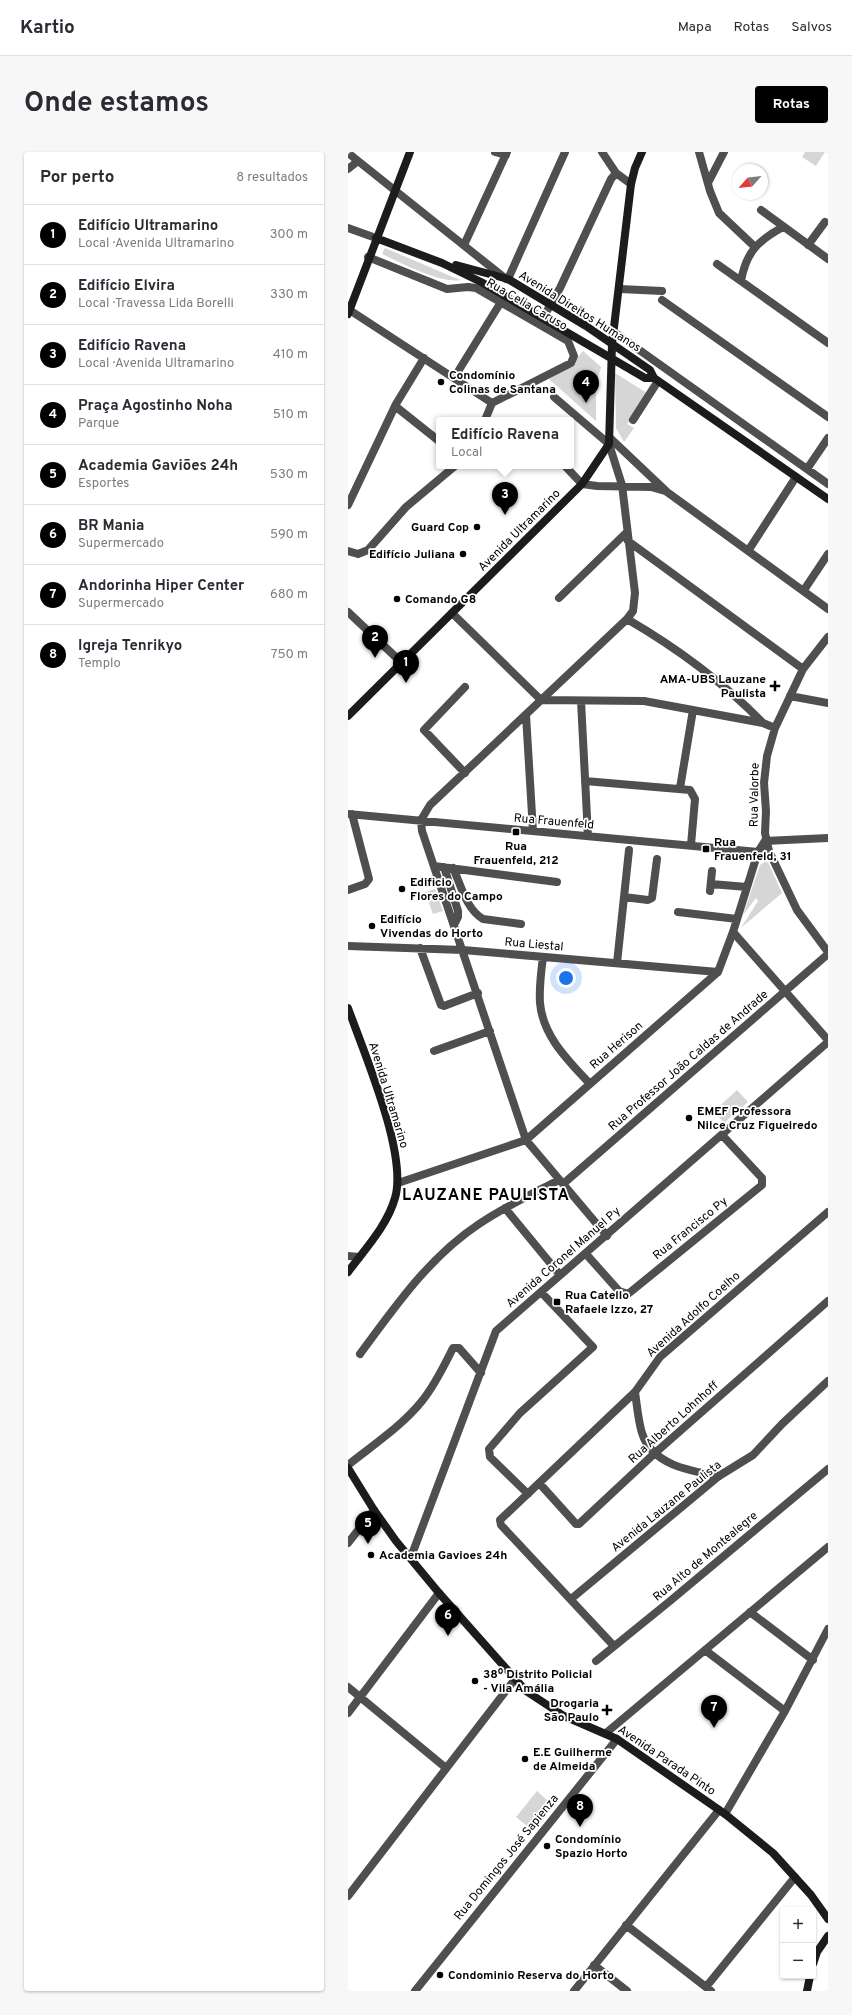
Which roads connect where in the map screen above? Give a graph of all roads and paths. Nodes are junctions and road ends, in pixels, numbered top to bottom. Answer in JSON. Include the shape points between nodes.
{"nodes":[{"id":1,"x":410,"y":152,"type":"edge"},
{"id":2,"x":495,"y":152,"type":"edge"},
{"id":3,"x":565,"y":152,"type":"edge"},
{"id":4,"x":602,"y":152,"type":"edge"},
{"id":5,"x":642,"y":152,"type":"edge"},
{"id":6,"x":699,"y":152,"type":"edge"},
{"id":7,"x":724,"y":152,"type":"edge"},
{"id":8,"x":348,"y":153,"type":"edge"},
{"id":9,"x":506,"y":154,"type":"edge"},
{"id":10,"x":358,"y":161,"type":"junction"},
{"id":11,"x":348,"y":169,"type":"edge"},
{"id":12,"x":616,"y":173,"type":"junction"},
{"id":13,"x":708,"y":183,"type":"junction"},
{"id":14,"x":631,"y":184,"type":"junction"},
{"id":15,"x":395,"y":190,"type":"junction"},
{"id":16,"x":761,"y":210,"type":"dead end"},
{"id":17,"x":825,"y":222,"type":"dead end"},
{"id":18,"x":783,"y":227,"type":"junction"},
{"id":19,"x":348,"y":228,"type":"edge"},
{"id":20,"x":376,"y":238,"type":"junction"},
{"id":21,"x":464,"y":245,"type":"junction"},
{"id":22,"x":808,"y":245,"type":"junction"},
{"id":23,"x":755,"y":247,"type":"junction"},
{"id":24,"x":368,"y":257,"type":"junction"},
{"id":25,"x":828,"y":259,"type":"edge"},
{"id":26,"x":442,"y":263,"type":"junction"},
{"id":27,"x":716,"y":264,"type":"dead end"},
{"id":28,"x":507,"y":279,"type":"junction"},
{"id":29,"x":741,"y":282,"type":"junction"},
{"id":30,"x":620,"y":289,"type":"junction"},
{"id":31,"x":501,"y":302,"type":"junction"},
{"id":32,"x":551,"y":304,"type":"junction"},
{"id":33,"x":349,"y":311,"type":"edge"},
{"id":34,"x":543,"y":318,"type":"junction"},
{"id":35,"x":614,"y":332,"type":"junction"},
{"id":36,"x":828,"y":343,"type":"edge"},
{"id":37,"x":612,"y":344,"type":"junction"},
{"id":38,"x":424,"y":358,"type":"junction"},
{"id":39,"x":612,"y":358,"type":"junction"},
{"id":40,"x":454,"y":378,"type":"junction"},
{"id":41,"x":656,"y":379,"type":"junction"},
{"id":42,"x":554,"y":397,"type":"dead end"},
{"id":43,"x":492,"y":403,"type":"junction"},
{"id":44,"x":395,"y":406,"type":"junction"},
{"id":45,"x":486,"y":417,"type":"edge"},
{"id":46,"x":828,"y":417,"type":"edge"},
{"id":47,"x":633,"y":420,"type":"dead end"},
{"id":48,"x":828,"y":438,"type":"edge"},
{"id":49,"x":436,"y":439,"type":"edge"},
{"id":50,"x":610,"y":441,"type":"junction"},
{"id":51,"x":451,"y":469,"type":"edge"},
{"id":52,"x":568,"y":469,"type":"edge"},
{"id":53,"x":807,"y":469,"type":"junction"},
{"id":54,"x":796,"y":477,"type":"junction"},
{"id":55,"x":582,"y":484,"type":"junction"},
{"id":56,"x":828,"y":484,"type":"edge"},
{"id":57,"x":622,"y":485,"type":"junction"},
{"id":58,"x":667,"y":492,"type":"junction"},
{"id":59,"x":828,"y":499,"type":"edge"},
{"id":60,"x":348,"y":505,"type":"edge"},
{"id":61,"x":627,"y":532,"type":"junction"},
{"id":62,"x":628,"y":541,"type":"junction"},
{"id":63,"x":348,"y":551,"type":"edge"},
{"id":64,"x":748,"y":551,"type":"junction"},
{"id":65,"x":828,"y":554,"type":"edge"},
{"id":66,"x":804,"y":590,"type":"junction"},
{"id":67,"x":559,"y":598,"type":"dead end"},
{"id":68,"x":828,"y":609,"type":"edge"},
{"id":69,"x":348,"y":612,"type":"edge"},
{"id":70,"x":452,"y":613,"type":"junction"},
{"id":71,"x":627,"y":619,"type":"junction"},
{"id":72,"x":828,"y":637,"type":"edge"},
{"id":73,"x":402,"y":663,"type":"junction"},
{"id":74,"x":803,"y":669,"type":"junction"},
{"id":75,"x":465,"y":687,"type":"dead end"},
{"id":76,"x":790,"y":696,"type":"junction"},
{"id":77,"x":541,"y":700,"type":"junction"},
{"id":78,"x":581,"y":701,"type":"junction"},
{"id":79,"x":828,"y":703,"type":"edge"},
{"id":80,"x":693,"y":710,"type":"junction"},
{"id":81,"x":526,"y":715,"type":"junction"},
{"id":82,"x":348,"y":716,"type":"edge"},
{"id":83,"x":763,"y":723,"type":"junction"},
{"id":84,"x":775,"y":728,"type":"junction"},
{"id":85,"x":465,"y":773,"type":"junction"},
{"id":86,"x":585,"y":781,"type":"junction"},
{"id":87,"x":680,"y":788,"type":"junction"},
{"id":88,"x":350,"y":814,"type":"edge"},
{"id":89,"x":421,"y":820,"type":"junction"},
{"id":90,"x":533,"y":831,"type":"junction"},
{"id":91,"x":588,"y":836,"type":"junction"},
{"id":92,"x":828,"y":838,"type":"edge"},
{"id":93,"x":765,"y":841,"type":"junction"},
{"id":94,"x":691,"y":845,"type":"junction"},
{"id":95,"x":629,"y":850,"type":"dead end"},
{"id":96,"x":758,"y":852,"type":"junction"},
{"id":97,"x":656,"y":859,"type":"dead end"},
{"id":98,"x":434,"y":866,"type":"junction"},
{"id":99,"x":444,"y":867,"type":"junction"},
{"id":100,"x":453,"y":868,"type":"junction"},
{"id":101,"x":712,"y":871,"type":"dead end"},
{"id":102,"x":557,"y":882,"type":"dead end"},
{"id":103,"x":747,"y":887,"type":"junction"},
{"id":104,"x":348,"y":890,"type":"edge"},
{"id":105,"x":624,"y":897,"type":"junction"},
{"id":106,"x":678,"y":912,"type":"dead end"},
{"id":107,"x":737,"y":918,"type":"junction"},
{"id":108,"x":455,"y":923,"type":"junction"},
{"id":109,"x":521,"y":924,"type":"dead end"},
{"id":110,"x":733,"y":932,"type":"junction"},
{"id":111,"x":348,"y":946,"type":"edge"},
{"id":112,"x":420,"y":948,"type":"junction"},
{"id":113,"x":463,"y":950,"type":"junction"},
{"id":114,"x":828,"y":953,"type":"edge"},
{"id":115,"x":543,"y":957,"type":"junction"},
{"id":116,"x":617,"y":963,"type":"junction"},
{"id":117,"x":718,"y":972,"type":"junction"},
{"id":118,"x":786,"y":991,"type":"junction"},
{"id":119,"x":478,"y":994,"type":"junction"},
{"id":120,"x":348,"y":1008,"type":"edge"},
{"id":121,"x":490,"y":1031,"type":"junction"},
{"id":122,"x":828,"y":1041,"type":"edge"},
{"id":123,"x":434,"y":1051,"type":"dead end"},
{"id":124,"x":590,"y":1084,"type":"junction"},
{"id":125,"x":722,"y":1135,"type":"junction"},
{"id":126,"x":526,"y":1140,"type":"junction"},
{"id":127,"x":561,"y":1182,"type":"junction"},
{"id":128,"x":398,"y":1183,"type":"junction"},
{"id":129,"x":505,"y":1208,"type":"junction"},
{"id":130,"x":828,"y":1212,"type":"edge"},
{"id":131,"x":607,"y":1236,"type":"junction"},
{"id":132,"x":586,"y":1254,"type":"junction"},
{"id":133,"x":348,"y":1256,"type":"edge"},
{"id":134,"x":359,"y":1257,"type":"junction"},
{"id":135,"x":348,"y":1272,"type":"edge"},
{"id":136,"x":560,"y":1274,"type":"junction"},
{"id":137,"x":541,"y":1292,"type":"junction"},
{"id":138,"x":828,"y":1301,"type":"edge"},
{"id":139,"x":360,"y":1354,"type":"dead end"},
{"id":140,"x":481,"y":1373,"type":"junction"},
{"id":141,"x":828,"y":1381,"type":"edge"},
{"id":142,"x":635,"y":1392,"type":"junction"},
{"id":143,"x":655,"y":1453,"type":"junction"},
{"id":144,"x":348,"y":1467,"type":"edge"},
{"id":145,"x":828,"y":1469,"type":"edge"},
{"id":146,"x":719,"y":1476,"type":"junction"},
{"id":147,"x":540,"y":1484,"type":"junction"},
{"id":148,"x":528,"y":1494,"type":"junction"},
{"id":149,"x":374,"y":1510,"type":"junction"},
{"id":150,"x":348,"y":1543,"type":"edge"},
{"id":151,"x":828,"y":1547,"type":"edge"},
{"id":152,"x":411,"y":1557,"type":"junction"},
{"id":153,"x":439,"y":1593,"type":"junction"},
{"id":154,"x":571,"y":1599,"type":"junction"},
{"id":155,"x":750,"y":1612,"type":"junction"},
{"id":156,"x":828,"y":1629,"type":"edge"},
{"id":157,"x":613,"y":1645,"type":"junction"},
{"id":158,"x":705,"y":1650,"type":"junction"},
{"id":159,"x":812,"y":1660,"type":"junction"},
{"id":160,"x":596,"y":1661,"type":"dead end"},
{"id":161,"x":515,"y":1679,"type":"junction"},
{"id":162,"x":348,"y":1687,"type":"edge"},
{"id":163,"x":360,"y":1697,"type":"junction"},
{"id":164,"x":785,"y":1711,"type":"junction"},
{"id":165,"x":348,"y":1713,"type":"edge"},
{"id":166,"x":606,"y":1733,"type":"junction"},
{"id":167,"x":617,"y":1739,"type":"junction"},
{"id":168,"x":446,"y":1768,"type":"junction"},
{"id":169,"x":722,"y":1812,"type":"junction"},
{"id":170,"x":795,"y":1877,"type":"junction"},
{"id":171,"x":348,"y":1896,"type":"edge"},
{"id":172,"x":828,"y":1919,"type":"edge"},
{"id":173,"x":626,"y":1925,"type":"junction"},
{"id":174,"x":828,"y":1936,"type":"edge"},
{"id":175,"x":816,"y":1955,"type":"edge"},
{"id":176,"x":594,"y":1965,"type":"junction"},
{"id":177,"x":809,"y":1979,"type":"edge"},
{"id":178,"x":708,"y":1989,"type":"edge"},
{"id":179,"x":577,"y":1990,"type":"edge"},
{"id":180,"x":415,"y":1991,"type":"edge"},
{"id":181,"x":627,"y":1991,"type":"edge"},
{"id":182,"x":807,"y":1991,"type":"edge"}],
"edges":[{"from":1,"to":15,"type":"main road"},
{"from":2,"to":9,"type":"street"},
{"from":3,"to":28,"type":"street"},
{"from":4,"to":12,"type":"street"},
{"from":5,"to":14,"type":"main road"},
{"from":6,"to":13,"type":"street"},
{"from":7,"to":13,"type":"street"},
{"from":8,"to":10,"type":"street"},
{"from":9,"to":21,"type":"street"},
{"from":10,"to":11,"type":"street"},
{"from":10,"to":15,"type":"street"},
{"from":12,"to":14,"type":"street"},
{"from":12,"to":32,"type":"street"},
{"from":13,"to":23,"type":"street","via":[[719,213]]},
{"from":14,"to":30,"type":"main road"},
{"from":15,"to":20,"type":"main road"},
{"from":15,"to":21,"type":"street"},
{"from":16,"to":18,"type":"street"},
{"from":17,"to":22,"type":"street"},
{"from":18,"to":22,"type":"street"},
{"from":18,"to":23,"type":"street","via":[[766,236]]},
{"from":19,"to":20,"type":"street","name":"Avenida Direitos Humanos"},
{"from":20,"to":24,"type":"main road"},
{"from":20,"to":26,"type":"main road","name":"Avenida Direitos Humanos"},
{"from":21,"to":28,"type":"street"},
{"from":22,"to":25,"type":"street"},
{"from":23,"to":29,"type":"street","via":[[744,267]]},
{"from":24,"to":31,"type":"street","name":"Rua Celia Caruso","via":[[447,289],[468,286],[476,288]]},
{"from":24,"to":33,"type":"main road"},
{"from":26,"to":28,"type":"main road","name":"Avenida Direitos Humanos","via":[[450,262]]},
{"from":26,"to":34,"type":"main road","name":"Avenida Direitos Humanos","via":[[482,282]]},
{"from":27,"to":29,"type":"street"},
{"from":28,"to":32,"type":"main road","name":"Avenida Direitos Humanos"},
{"from":29,"to":36,"type":"street"},
{"from":30,"to":35,"type":"main road"},
{"from":30,"to":46,"type":"street","via":[[662,296]]},
{"from":31,"to":40,"type":"street"},
{"from":31,"to":43,"type":"street","name":"Rua Celia Caruso","via":[[568,341],[574,356],[571,363],[566,366]]},
{"from":32,"to":34,"type":"street"},
{"from":32,"to":37,"type":"main road","name":"Avenida Direitos Humanos"},
{"from":33,"to":38,"type":"street"},
{"from":34,"to":39,"type":"main road","name":"Avenida Direitos Humanos"},
{"from":35,"to":37,"type":"main road"},
{"from":35,"to":53,"type":"street"},
{"from":37,"to":39,"type":"main road"},
{"from":37,"to":41,"type":"main road","name":"Avenida Direitos Humanos","via":[[650,370]]},
{"from":38,"to":40,"type":"street"},
{"from":38,"to":44,"type":"street"},
{"from":39,"to":41,"type":"main road","name":"Avenida Direitos Humanos","via":[[645,378]]},
{"from":39,"to":50,"type":"main road"},
{"from":40,"to":43,"type":"street"},
{"from":41,"to":47,"type":"street"},
{"from":41,"to":54,"type":"main road","name":"Avenida Direitos Humanos"},
{"from":42,"to":50,"type":"street"},
{"from":43,"to":45,"type":"street"},
{"from":44,"to":49,"type":"street"},
{"from":44,"to":60,"type":"street"},
{"from":48,"to":53,"type":"street"},
{"from":50,"to":55,"type":"main road","name":"Avenida Ultramarino"},
{"from":50,"to":57,"type":"street"},
{"from":50,"to":58,"type":"street"},
{"from":51,"to":63,"type":"street","via":[[406,507],[368,550],[358,554]]},
{"from":52,"to":55,"type":"street"},
{"from":53,"to":56,"type":"street"},
{"from":54,"to":59,"type":"main road","name":"Avenida Direitos Humanos"},
{"from":54,"to":64,"type":"street"},
{"from":55,"to":57,"type":"street"},
{"from":55,"to":70,"type":"main road","name":"Avenida Ultramarino"},
{"from":57,"to":58,"type":"street","via":[[652,487]]},
{"from":57,"to":61,"type":"street"},
{"from":58,"to":64,"type":"street"},
{"from":61,"to":62,"type":"street"},
{"from":61,"to":67,"type":"street"},
{"from":62,"to":71,"type":"street","via":[[635,593],[633,611]]},
{"from":62,"to":74,"type":"street"},
{"from":64,"to":66,"type":"street"},
{"from":65,"to":66,"type":"street"},
{"from":66,"to":68,"type":"street"},
{"from":69,"to":73,"type":"street"},
{"from":70,"to":73,"type":"main road","name":"Avenida Ultramarino"},
{"from":70,"to":77,"type":"street"},
{"from":71,"to":77,"type":"street"},
{"from":71,"to":83,"type":"street","via":[[682,654]]},
{"from":72,"to":74,"type":"street","name":"Rua Valorbe"},
{"from":73,"to":82,"type":"main road","name":"Avenida Ultramarino"},
{"from":74,"to":76,"type":"street","name":"Rua Valorbe"},
{"from":75,"to":85,"type":"street","via":[[424,730]]},
{"from":76,"to":79,"type":"street"},
{"from":76,"to":84,"type":"street","name":"Rua Valorbe"},
{"from":77,"to":78,"type":"street"},
{"from":77,"to":81,"type":"street"},
{"from":78,"to":80,"type":"street","via":[[644,701]]},
{"from":78,"to":86,"type":"street"},
{"from":80,"to":83,"type":"street"},
{"from":80,"to":87,"type":"street"},
{"from":81,"to":85,"type":"street"},
{"from":81,"to":90,"type":"street"},
{"from":83,"to":84,"type":"street"},
{"from":84,"to":93,"type":"street","name":"Rua Valorbe","via":[[764,774]]},
{"from":85,"to":89,"type":"street","via":[[430,805]]},
{"from":86,"to":87,"type":"street"},
{"from":86,"to":91,"type":"street"},
{"from":87,"to":94,"type":"street","via":[[690,790],[695,799]]},
{"from":88,"to":89,"type":"street","name":"Rua Frauenfeld"},
{"from":88,"to":104,"type":"street","via":[[369,879],[366,884]]},
{"from":89,"to":90,"type":"street","name":"Rua Frauenfeld"},
{"from":89,"to":98,"type":"street","via":[[422,831]]},
{"from":90,"to":91,"type":"street","name":"Rua Frauenfeld"},
{"from":91,"to":94,"type":"street","name":"Rua Frauenfeld"},
{"from":92,"to":93,"type":"street"},
{"from":93,"to":96,"type":"street","name":"Rua Herison"},
{"from":93,"to":114,"type":"street","name":"Rua Valorbe","via":[[797,910]]},
{"from":94,"to":96,"type":"street","name":"Rua Frauenfeld"},
{"from":95,"to":105,"type":"street"},
{"from":96,"to":103,"type":"street","name":"Rua Herison"},
{"from":97,"to":105,"type":"street","via":[[652,898],[648,900]]},
{"from":98,"to":99,"type":"street"},
{"from":98,"to":108,"type":"street"},
{"from":99,"to":100,"type":"street"},
{"from":99,"to":108,"type":"street","via":[[458,911]]},
{"from":100,"to":102,"type":"street"},
{"from":100,"to":109,"type":"street","via":[[469,904],[479,916],[483,919]]},
{"from":101,"to":103,"type":"street","via":[[711,887]]},
{"from":103,"to":107,"type":"street","name":"Rua Herison"},
{"from":105,"to":116,"type":"street"},
{"from":106,"to":107,"type":"street"},
{"from":107,"to":110,"type":"street","name":"Rua Herison"},
{"from":108,"to":113,"type":"street"},
{"from":110,"to":117,"type":"street","name":"Rua Herison"},
{"from":110,"to":118,"type":"street"},
{"from":111,"to":112,"type":"street","name":"Rua Liestal"},
{"from":112,"to":113,"type":"street","name":"Rua Liestal"},
{"from":112,"to":119,"type":"street","via":[[439,1004],[444,1006]]},
{"from":113,"to":115,"type":"street","name":"Rua Liestal"},
{"from":113,"to":119,"type":"street"},
{"from":114,"to":118,"type":"street","name":"Rua Professor João Caldas de Andrade"},
{"from":115,"to":116,"type":"street","name":"Rua Liestal"},
{"from":115,"to":124,"type":"street","via":[[540,1005],[549,1033],[562,1053]]},
{"from":116,"to":117,"type":"street","name":"Rua Liestal"},
{"from":117,"to":124,"type":"street","name":"Rua Herison"},
{"from":118,"to":122,"type":"street"},
{"from":118,"to":127,"type":"street","name":"Rua Professor João Caldas de Andrade"},
{"from":119,"to":121,"type":"street"},
{"from":120,"to":128,"type":"main road","name":"Avenida Ultramarino","via":[[393,1140]]},
{"from":121,"to":123,"type":"street"},
{"from":121,"to":126,"type":"street"},
{"from":122,"to":125,"type":"street","name":"Avenida Coronel Manuel Py"},
{"from":124,"to":126,"type":"street","name":"Rua Herison"},
{"from":125,"to":131,"type":"street","name":"Avenida Coronel Manuel Py"},
{"from":125,"to":132,"type":"street","name":"Rua Francisco Py","via":[[762,1178],[762,1185],[628,1294],[619,1291]]},
{"from":126,"to":127,"type":"street"},
{"from":126,"to":128,"type":"street","name":"Rua Herison"},
{"from":127,"to":129,"type":"street","name":"Rua Professor João Caldas de Andrade"},
{"from":127,"to":131,"type":"street"},
{"from":128,"to":134,"type":"main road","name":"Avenida Ultramarino","via":[[396,1197],[386,1219]]},
{"from":129,"to":136,"type":"street"},
{"from":129,"to":139,"type":"street","name":"Rua Professor João Caldas de Andrade","via":[[457,1240],[421,1276]]},
{"from":130,"to":142,"type":"street","name":"Avenida Adolfo Coelho","via":[[660,1358]]},
{"from":131,"to":132,"type":"street","name":"Avenida Coronel Manuel Py"},
{"from":132,"to":136,"type":"street","name":"Avenida Coronel Manuel Py"},
{"from":133,"to":134,"type":"street"},
{"from":134,"to":135,"type":"main road","name":"Avenida Ultramarino"},
{"from":136,"to":137,"type":"street","name":"Avenida Coronel Manuel Py"},
{"from":137,"to":140,"type":"street","name":"Avenida Coronel Manuel Py","via":[[496,1331]]},
{"from":137,"to":148,"type":"street","via":[[593,1347],[520,1413],[489,1449],[490,1457]]},
{"from":138,"to":143,"type":"street","name":"Rua Alberto Lohnhoff"},
{"from":140,"to":144,"type":"street","via":[[459,1348],[453,1348],[422,1401]]},
{"from":140,"to":152,"type":"street","name":"Avenida Coronel Manuel Py"},
{"from":141,"to":146,"type":"street","name":"Avenida Lauzane Paulista","via":[[753,1455]]},
{"from":142,"to":143,"type":"street","via":[[642,1432],[645,1441]]},
{"from":142,"to":147,"type":"street","name":"Avenida Adolfo Coelho"},
{"from":143,"to":146,"type":"street","via":[[677,1467]]},
{"from":143,"to":147,"type":"street","name":"Rua Alberto Lohnhoff","via":[[579,1524],[576,1524]]},
{"from":144,"to":149,"type":"main road","name":"Avenida Parada Pinto"},
{"from":145,"to":157,"type":"street","name":"Rua Alto de Montealegre","via":[[670,1601]]},
{"from":146,"to":154,"type":"street","name":"Avenida Lauzane Paulista"},
{"from":147,"to":148,"type":"street","name":"Avenida Adolfo Coelho"},
{"from":148,"to":154,"type":"street","name":"Avenida Adolfo Coelho","via":[[501,1518],[501,1525]]},
{"from":149,"to":150,"type":"street"},
{"from":149,"to":152,"type":"main road","name":"Avenida Parada Pinto"},
{"from":151,"to":155,"type":"street"},
{"from":152,"to":153,"type":"main road","name":"Avenida Parada Pinto"},
{"from":153,"to":161,"type":"main road","name":"Avenida Parada Pinto"},
{"from":153,"to":163,"type":"street"},
{"from":154,"to":157,"type":"street"},
{"from":155,"to":158,"type":"street"},
{"from":155,"to":159,"type":"street"},
{"from":156,"to":159,"type":"street"},
{"from":157,"to":160,"type":"street","name":"Rua Alto de Montealegre"},
{"from":158,"to":164,"type":"street"},
{"from":158,"to":166,"type":"street"},
{"from":159,"to":164,"type":"street"},
{"from":161,"to":166,"type":"main road","name":"Avenida Parada Pinto","via":[[526,1691],[564,1716]]},
{"from":161,"to":168,"type":"street"},
{"from":162,"to":163,"type":"street"},
{"from":163,"to":165,"type":"street"},
{"from":163,"to":168,"type":"street"},
{"from":164,"to":169,"type":"street"},
{"from":166,"to":167,"type":"main road","name":"Avenida Parada Pinto"},
{"from":167,"to":169,"type":"main road","name":"Avenida Parada Pinto"},
{"from":167,"to":180,"type":"street","name":"Rua Domingos José Sapienza"},
{"from":168,"to":171,"type":"street"},
{"from":169,"to":170,"type":"main road","name":"Avenida Parada Pinto","via":[[755,1837]]},
{"from":169,"to":173,"type":"street"},
{"from":170,"to":172,"type":"main road","name":"Avenida Parada Pinto"},
{"from":170,"to":178,"type":"street"},
{"from":173,"to":176,"type":"street"},
{"from":173,"to":178,"type":"street"},
{"from":174,"to":175,"type":"main road"},
{"from":176,"to":179,"type":"street"},
{"from":176,"to":181,"type":"street"},
{"from":177,"to":182,"type":"main road"}]}
